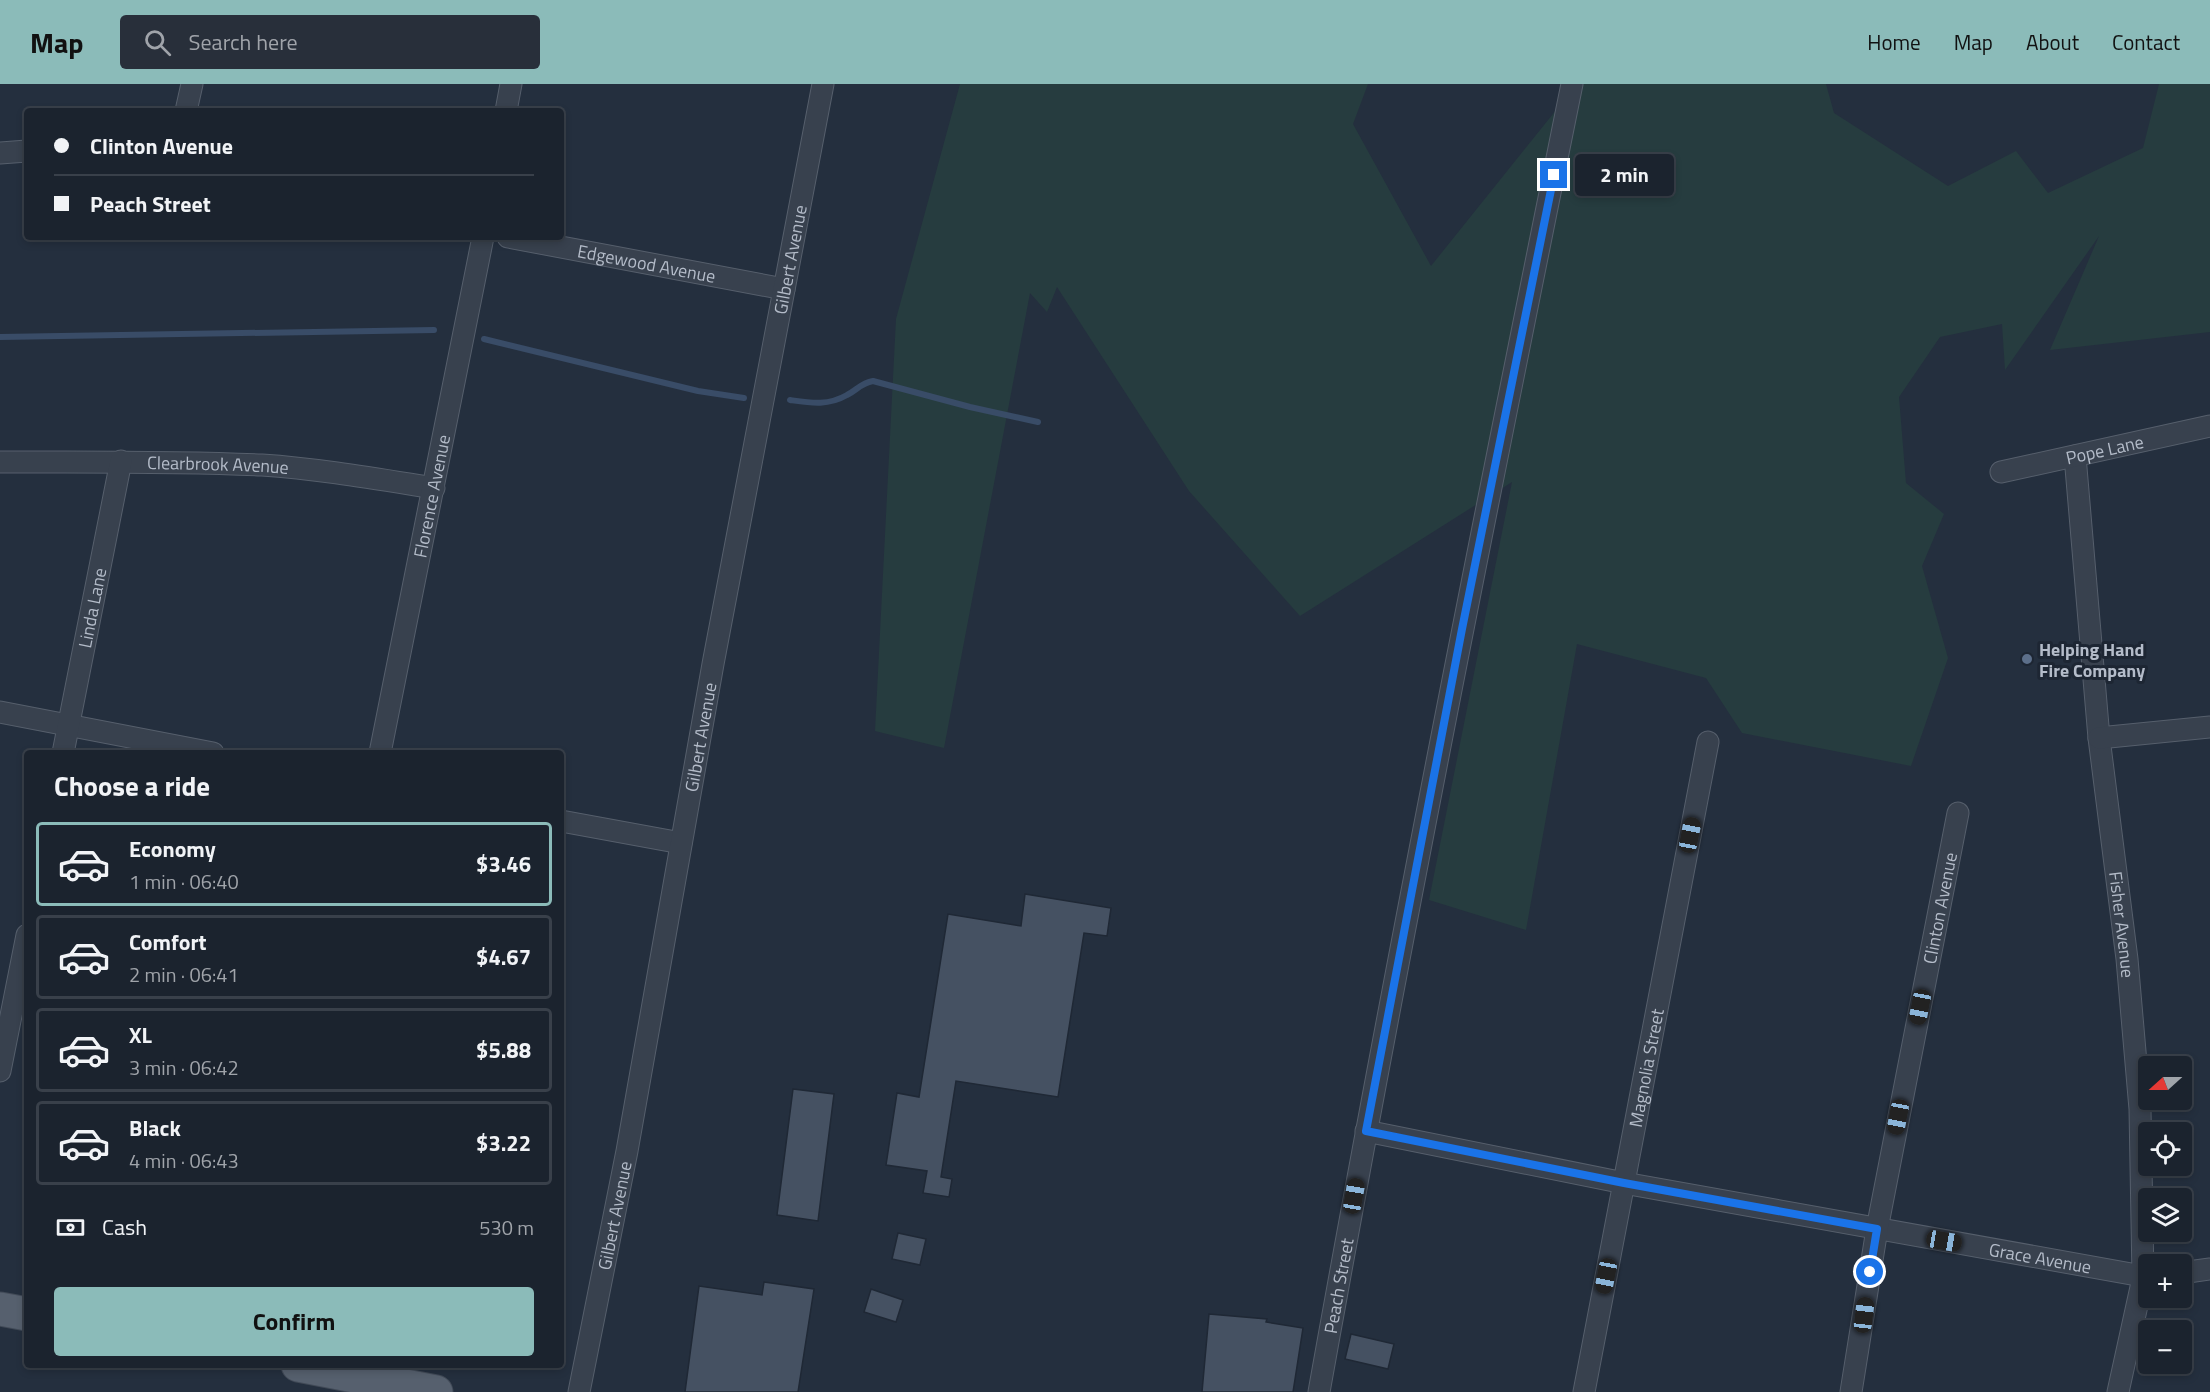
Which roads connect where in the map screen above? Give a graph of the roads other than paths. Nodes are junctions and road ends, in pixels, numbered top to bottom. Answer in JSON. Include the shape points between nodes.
{"nodes":[{"id":1,"x":192,"y":84,"type":"edge"},
{"id":2,"x":511,"y":84,"type":"edge"},
{"id":3,"x":823,"y":84,"type":"edge"},
{"id":4,"x":1572,"y":84,"type":"edge"},
{"id":5,"x":187,"y":108,"type":"edge"},
{"id":6,"x":507,"y":108,"type":"edge"},
{"id":7,"x":24,"y":151,"type":"edge"},
{"id":8,"x":0,"y":153,"type":"edge"},
{"id":9,"x":482,"y":240,"type":"edge"},
{"id":10,"x":524,"y":240,"type":"edge"},
{"id":11,"x":784,"y":289,"type":"junction"},
{"id":12,"x":2210,"y":426,"type":"edge"},
{"id":13,"x":2075,"y":456,"type":"junction"},
{"id":14,"x":121,"y":461,"type":"junction"},
{"id":15,"x":0,"y":462,"type":"edge"},
{"id":16,"x":2001,"y":472,"type":"dead end"},
{"id":17,"x":434,"y":488,"type":"junction"},
{"id":18,"x":0,"y":712,"type":"edge"},
{"id":19,"x":69,"y":724,"type":"junction"},
{"id":20,"x":2210,"y":727,"type":"edge"},
{"id":21,"x":2099,"y":738,"type":"junction"},
{"id":22,"x":1708,"y":742,"type":"dead end"},
{"id":23,"x":64,"y":750,"type":"edge"},
{"id":24,"x":198,"y":750,"type":"edge"},
{"id":25,"x":381,"y":750,"type":"edge"},
{"id":26,"x":1958,"y":813,"type":"dead end"},
{"id":27,"x":564,"y":822,"type":"edge"},
{"id":28,"x":681,"y":843,"type":"junction"},
{"id":29,"x":24,"y":950,"type":"edge"},
{"id":30,"x":0,"y":1071,"type":"edge"},
{"id":31,"x":1366,"y":1131,"type":"junction"},
{"id":32,"x":1624,"y":1183,"type":"junction"},
{"id":33,"x":1877,"y":1229,"type":"junction"},
{"id":34,"x":2144,"y":1254,"type":"edge"},
{"id":35,"x":2210,"y":1269,"type":"edge"},
{"id":36,"x":2192,"y":1271,"type":"edge"},
{"id":37,"x":2138,"y":1276,"type":"edge"},
{"id":38,"x":2138,"y":1307,"type":"edge"},
{"id":39,"x":0,"y":1309,"type":"edge"},
{"id":40,"x":24,"y":1313,"type":"edge"},
{"id":41,"x":313,"y":1368,"type":"edge"},
{"id":42,"x":436,"y":1392,"type":"edge"},
{"id":43,"x":579,"y":1392,"type":"edge"},
{"id":44,"x":1319,"y":1392,"type":"edge"},
{"id":45,"x":1584,"y":1392,"type":"edge"},
{"id":46,"x":1851,"y":1392,"type":"edge"},
{"id":47,"x":2118,"y":1392,"type":"edge"}],
"edges":[{"from":1,"to":5,"type":"street"},
{"from":2,"to":6,"type":"street"},
{"from":3,"to":11,"type":"street","name":"Gilbert Avenue"},
{"from":4,"to":31,"type":"street","name":"Peach Street","via":[[1464,617]]},
{"from":7,"to":8,"type":"street"},
{"from":9,"to":17,"type":"street","name":"Florence Avenue"},
{"from":10,"to":11,"type":"street","name":"Edgewood Avenue"},
{"from":11,"to":28,"type":"street","name":"Gilbert Avenue"},
{"from":12,"to":13,"type":"street","name":"Pope Lane"},
{"from":13,"to":16,"type":"street","name":"Pope Lane"},
{"from":13,"to":21,"type":"street","name":"Fisher Avenue"},
{"from":14,"to":15,"type":"street","name":"Clearbrook Avenue"},
{"from":14,"to":17,"type":"street","name":"Clearbrook Avenue","via":[[263,465]]},
{"from":14,"to":19,"type":"street","name":"Linda Lane"},
{"from":17,"to":25,"type":"street","name":"Florence Avenue"},
{"from":18,"to":19,"type":"street"},
{"from":19,"to":23,"type":"street","name":"Linda Lane"},
{"from":19,"to":24,"type":"street"},
{"from":20,"to":21,"type":"street"},
{"from":21,"to":34,"type":"street","name":"Fisher Avenue","via":[[2127,959],[2140,1109]]},
{"from":22,"to":32,"type":"street","name":"Magnolia Street"},
{"from":26,"to":33,"type":"street","name":"Clinton Avenue"},
{"from":27,"to":28,"type":"street"},
{"from":28,"to":43,"type":"street","name":"Gilbert Avenue","via":[[627,1151]]},
{"from":29,"to":30,"type":"street"},
{"from":31,"to":32,"type":"street","name":"Grace Avenue"},
{"from":31,"to":44,"type":"street","name":"Peach Street"},
{"from":32,"to":33,"type":"street","name":"Grace Avenue"},
{"from":32,"to":45,"type":"street","name":"Magnolia Street"},
{"from":33,"to":37,"type":"street","name":"Grace Avenue"},
{"from":33,"to":46,"type":"street","name":"Clinton Avenue"},
{"from":35,"to":36,"type":"street"},
{"from":38,"to":47,"type":"street","name":"Fisher Avenue"},
{"from":39,"to":40,"type":"main road"},
{"from":41,"to":42,"type":"main road"}]}
